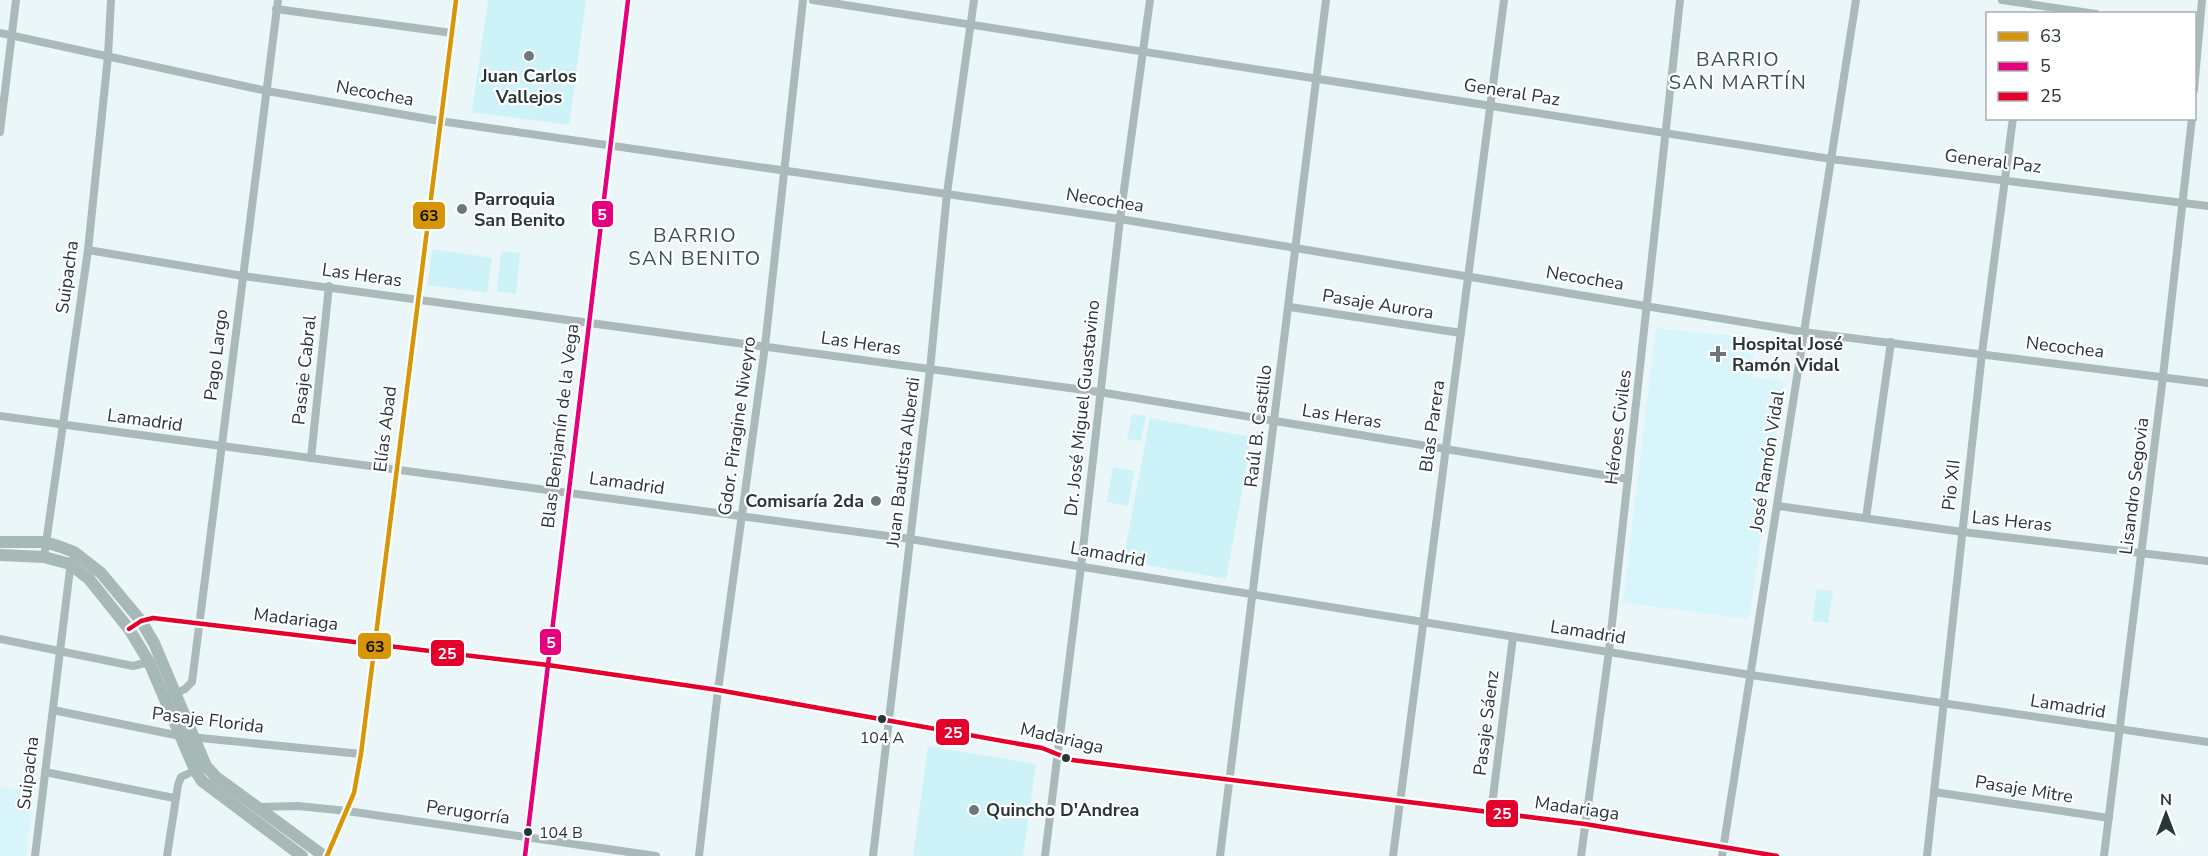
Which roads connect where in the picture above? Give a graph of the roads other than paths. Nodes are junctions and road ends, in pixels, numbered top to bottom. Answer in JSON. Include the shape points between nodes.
{"nodes":[{"id":1,"x":16,"y":0,"type":"edge"},
{"id":2,"x":111,"y":0,"type":"edge"},
{"id":3,"x":456,"y":0,"type":"edge"},
{"id":4,"x":628,"y":0,"type":"edge"},
{"id":5,"x":803,"y":0,"type":"edge"},
{"id":6,"x":813,"y":0,"type":"edge"},
{"id":7,"x":974,"y":0,"type":"edge"},
{"id":8,"x":1150,"y":0,"type":"edge"},
{"id":9,"x":1326,"y":0,"type":"edge"},
{"id":10,"x":1504,"y":0,"type":"edge"},
{"id":11,"x":1680,"y":0,"type":"edge"},
{"id":12,"x":1856,"y":0,"type":"edge"},
{"id":13,"x":2002,"y":0,"type":"edge"},
{"id":14,"x":2202,"y":0,"type":"edge"},
{"id":15,"x":2030,"y":2,"type":"edge"},
{"id":16,"x":277,"y":4,"type":"edge"},
{"id":17,"x":2085,"y":12,"type":"edge"},
{"id":18,"x":970,"y":25,"type":"junction"},
{"id":19,"x":2201,"y":29,"type":"edge"},
{"id":20,"x":0,"y":33,"type":"edge"},
{"id":21,"x":452,"y":33,"type":"junction"},
{"id":22,"x":12,"y":35,"type":"junction"},
{"id":23,"x":1143,"y":52,"type":"junction"},
{"id":24,"x":108,"y":56,"type":"junction"},
{"id":25,"x":2196,"y":73,"type":"edge"},
{"id":26,"x":1316,"y":77,"type":"junction"},
{"id":27,"x":267,"y":91,"type":"junction"},
{"id":28,"x":1490,"y":105,"type":"junction"},
{"id":29,"x":2013,"y":120,"type":"edge"},
{"id":30,"x":2192,"y":120,"type":"edge"},
{"id":31,"x":440,"y":121,"type":"junction"},
{"id":32,"x":0,"y":132,"type":"edge"},
{"id":33,"x":1665,"y":134,"type":"junction"},
{"id":34,"x":609,"y":146,"type":"junction"},
{"id":35,"x":1831,"y":159,"type":"junction"},
{"id":36,"x":784,"y":170,"type":"junction"},
{"id":37,"x":2004,"y":179,"type":"junction"},
{"id":38,"x":947,"y":193,"type":"junction"},
{"id":39,"x":2183,"y":202,"type":"junction"},
{"id":40,"x":2208,"y":206,"type":"edge"},
{"id":41,"x":1120,"y":219,"type":"junction"},
{"id":42,"x":1297,"y":248,"type":"junction"},
{"id":43,"x":88,"y":250,"type":"junction"},
{"id":44,"x":243,"y":276,"type":"junction"},
{"id":45,"x":1469,"y":276,"type":"junction"},
{"id":46,"x":329,"y":286,"type":"junction"},
{"id":47,"x":417,"y":299,"type":"junction"},
{"id":48,"x":1648,"y":305,"type":"junction"},
{"id":49,"x":1290,"y":307,"type":"junction"},
{"id":50,"x":589,"y":322,"type":"junction"},
{"id":51,"x":1803,"y":332,"type":"junction"},
{"id":52,"x":1461,"y":333,"type":"junction"},
{"id":53,"x":1891,"y":342,"type":"junction"},
{"id":54,"x":765,"y":346,"type":"junction"},
{"id":55,"x":1982,"y":353,"type":"junction"},
{"id":56,"x":930,"y":370,"type":"junction"},
{"id":57,"x":2163,"y":376,"type":"junction"},
{"id":58,"x":2208,"y":383,"type":"edge"},
{"id":59,"x":1099,"y":392,"type":"junction"},
{"id":60,"x":0,"y":416,"type":"edge"},
{"id":61,"x":1276,"y":422,"type":"junction"},
{"id":62,"x":64,"y":425,"type":"junction"},
{"id":63,"x":220,"y":447,"type":"junction"},
{"id":64,"x":1445,"y":450,"type":"junction"},
{"id":65,"x":311,"y":458,"type":"junction"},
{"id":66,"x":397,"y":469,"type":"junction"},
{"id":67,"x":1628,"y":479,"type":"junction"},
{"id":68,"x":570,"y":492,"type":"junction"},
{"id":69,"x":1778,"y":506,"type":"junction"},
{"id":70,"x":742,"y":516,"type":"junction"},
{"id":71,"x":1866,"y":518,"type":"junction"},
{"id":72,"x":1963,"y":532,"type":"junction"},
{"id":73,"x":910,"y":539,"type":"junction"},
{"id":74,"x":0,"y":542,"type":"edge"},
{"id":75,"x":45,"y":542,"type":"junction"},
{"id":76,"x":2142,"y":552,"type":"junction"},
{"id":77,"x":0,"y":555,"type":"edge"},
{"id":78,"x":44,"y":557,"type":"junction"},
{"id":79,"x":72,"y":558,"type":"junction"},
{"id":80,"x":2208,"y":561,"type":"edge"},
{"id":81,"x":1081,"y":566,"type":"junction"},
{"id":82,"x":1252,"y":596,"type":"junction"},
{"id":83,"x":141,"y":621,"type":"junction"},
{"id":84,"x":198,"y":624,"type":"junction"},
{"id":85,"x":1421,"y":624,"type":"junction"},
{"id":86,"x":129,"y":628,"type":"junction"},
{"id":87,"x":1513,"y":636,"type":"junction"},
{"id":88,"x":0,"y":639,"type":"edge"},
{"id":89,"x":374,"y":645,"type":"junction"},
{"id":90,"x":1609,"y":651,"type":"junction"},
{"id":91,"x":60,"y":652,"type":"junction"},
{"id":92,"x":149,"y":662,"type":"junction"},
{"id":93,"x":548,"y":664,"type":"junction"},
{"id":94,"x":1751,"y":675,"type":"junction"},
{"id":95,"x":718,"y":690,"type":"junction"},
{"id":96,"x":177,"y":693,"type":"junction"},
{"id":97,"x":165,"y":698,"type":"junction"},
{"id":98,"x":1944,"y":704,"type":"junction"},
{"id":99,"x":52,"y":710,"type":"junction"},
{"id":100,"x":888,"y":722,"type":"junction"},
{"id":101,"x":2119,"y":731,"type":"junction"},
{"id":102,"x":180,"y":736,"type":"junction"},
{"id":103,"x":193,"y":736,"type":"junction"},
{"id":104,"x":2208,"y":742,"type":"edge"},
{"id":105,"x":361,"y":754,"type":"junction"},
{"id":106,"x":1057,"y":755,"type":"junction"},
{"id":107,"x":201,"y":768,"type":"junction"},
{"id":108,"x":45,"y":772,"type":"junction"},
{"id":109,"x":1228,"y":781,"type":"junction"},
{"id":110,"x":1934,"y":792,"type":"junction"},
{"id":111,"x":174,"y":798,"type":"junction"},
{"id":112,"x":1400,"y":801,"type":"junction"},
{"id":113,"x":258,"y":807,"type":"junction"},
{"id":114,"x":347,"y":811,"type":"junction"},
{"id":115,"x":1491,"y":813,"type":"junction"},
{"id":116,"x":2109,"y":818,"type":"junction"},
{"id":117,"x":1585,"y":824,"type":"junction"},
{"id":118,"x":528,"y":838,"type":"junction"},
{"id":119,"x":1723,"y":852,"type":"edge"},
{"id":120,"x":35,"y":856,"type":"edge"},
{"id":121,"x":167,"y":856,"type":"edge"},
{"id":122,"x":302,"y":856,"type":"edge"},
{"id":123,"x":326,"y":856,"type":"edge"},
{"id":124,"x":525,"y":856,"type":"edge"},
{"id":125,"x":656,"y":856,"type":"edge"},
{"id":126,"x":699,"y":856,"type":"edge"},
{"id":127,"x":873,"y":856,"type":"edge"},
{"id":128,"x":1045,"y":856,"type":"edge"},
{"id":129,"x":1220,"y":856,"type":"edge"},
{"id":130,"x":1393,"y":856,"type":"edge"},
{"id":131,"x":1581,"y":856,"type":"edge"},
{"id":132,"x":1777,"y":856,"type":"edge"},
{"id":133,"x":1927,"y":856,"type":"edge"},
{"id":134,"x":2104,"y":856,"type":"edge"}],
"edges":[{"from":1,"to":22,"type":"street"},
{"from":2,"to":24,"type":"street","name":"Suipacha"},
{"from":3,"to":21,"type":"street","name":"Elías Abad"},
{"from":4,"to":34,"type":"street","name":"Blas Benjamín de la Vega"},
{"from":5,"to":36,"type":"street","name":"Gdor. Piragine Niveyro"},
{"from":6,"to":18,"type":"street","name":"General Paz"},
{"from":7,"to":18,"type":"street","name":"Juan Bautista Alberdi"},
{"from":8,"to":23,"type":"street","name":"Dr. José Miguel Guastavino"},
{"from":9,"to":26,"type":"street","name":"Raúl B. Castillo"},
{"from":10,"to":28,"type":"street","name":"Blas Parera"},
{"from":11,"to":33,"type":"street","name":"Héroes Civiles"},
{"from":12,"to":35,"type":"street","name":"José Ramón Vidal"},
{"from":13,"to":15,"type":"street"},
{"from":14,"to":19,"type":"street"},
{"from":15,"to":17,"type":"street"},
{"from":16,"to":21,"type":"street"},
{"from":16,"to":27,"type":"street","name":"Pago Largo"},
{"from":18,"to":23,"type":"street","name":"General Paz"},
{"from":18,"to":38,"type":"street","name":"Juan Bautista Alberdi"},
{"from":19,"to":25,"type":"street"},
{"from":20,"to":22,"type":"street","name":"Necochea"},
{"from":21,"to":31,"type":"street","name":"Elías Abad"},
{"from":22,"to":24,"type":"street","name":"Necochea"},
{"from":22,"to":32,"type":"street"},
{"from":23,"to":26,"type":"street","name":"General Paz"},
{"from":23,"to":41,"type":"street","name":"Dr. José Miguel Guastavino"},
{"from":24,"to":27,"type":"street","name":"Necochea"},
{"from":24,"to":43,"type":"street","name":"Suipacha"},
{"from":26,"to":28,"type":"street","name":"General Paz"},
{"from":26,"to":42,"type":"street","name":"Raúl B. Castillo"},
{"from":27,"to":31,"type":"street","name":"Necochea"},
{"from":27,"to":44,"type":"street","name":"Pago Largo"},
{"from":28,"to":33,"type":"street","name":"General Paz"},
{"from":28,"to":45,"type":"street","name":"Blas Parera"},
{"from":29,"to":37,"type":"street","name":"Pio XII"},
{"from":30,"to":39,"type":"street","name":"Lisandro Segovia"},
{"from":31,"to":34,"type":"street","name":"Necochea"},
{"from":31,"to":47,"type":"street","name":"Elías Abad"},
{"from":33,"to":35,"type":"street","name":"General Paz"},
{"from":33,"to":48,"type":"street","name":"Héroes Civiles"},
{"from":34,"to":36,"type":"street","name":"Necochea"},
{"from":34,"to":50,"type":"street","name":"Blas Benjamín de la Vega"},
{"from":35,"to":37,"type":"street","name":"General Paz"},
{"from":35,"to":51,"type":"street","name":"José Ramón Vidal"},
{"from":36,"to":38,"type":"street","name":"Necochea"},
{"from":36,"to":54,"type":"street","name":"Gdor. Piragine Niveyro"},
{"from":37,"to":39,"type":"street","name":"General Paz"},
{"from":37,"to":55,"type":"street","name":"Pio XII"},
{"from":38,"to":41,"type":"street","name":"Necochea"},
{"from":38,"to":56,"type":"street","name":"Juan Bautista Alberdi"},
{"from":39,"to":40,"type":"street","name":"General Paz"},
{"from":39,"to":57,"type":"street","name":"Lisandro Segovia"},
{"from":41,"to":42,"type":"street","name":"Necochea"},
{"from":41,"to":59,"type":"street","name":"Dr. José Miguel Guastavino"},
{"from":42,"to":45,"type":"street","name":"Necochea"},
{"from":42,"to":49,"type":"street","name":"Raúl B. Castillo"},
{"from":43,"to":44,"type":"street","name":"Las Heras"},
{"from":43,"to":62,"type":"street","name":"Suipacha"},
{"from":44,"to":46,"type":"street","name":"Las Heras"},
{"from":44,"to":63,"type":"street","name":"Pago Largo"},
{"from":45,"to":48,"type":"street","name":"Necochea"},
{"from":45,"to":52,"type":"street","name":"Blas Parera"},
{"from":46,"to":47,"type":"street","name":"Las Heras"},
{"from":46,"to":65,"type":"street","name":"Pasaje Cabral"},
{"from":47,"to":50,"type":"street","name":"Las Heras"},
{"from":47,"to":66,"type":"street","name":"Elías Abad"},
{"from":48,"to":51,"type":"street","name":"Necochea"},
{"from":48,"to":67,"type":"street","name":"Héroes Civiles"},
{"from":49,"to":52,"type":"street","name":"Pasaje Aurora"},
{"from":49,"to":61,"type":"street","name":"Raúl B. Castillo"},
{"from":50,"to":54,"type":"street","name":"Las Heras"},
{"from":50,"to":68,"type":"street","name":"Blas Benjamín de la Vega"},
{"from":51,"to":53,"type":"street","name":"Necochea"},
{"from":51,"to":69,"type":"street","name":"José Ramón Vidal"},
{"from":52,"to":64,"type":"street","name":"Blas Parera"},
{"from":53,"to":55,"type":"street","name":"Necochea"},
{"from":53,"to":71,"type":"street"},
{"from":54,"to":56,"type":"street","name":"Las Heras"},
{"from":54,"to":70,"type":"street","name":"Gdor. Piragine Niveyro"},
{"from":55,"to":57,"type":"street","name":"Necochea"},
{"from":55,"to":72,"type":"street","name":"Pio XII"},
{"from":56,"to":59,"type":"street","name":"Las Heras"},
{"from":56,"to":73,"type":"street","name":"Juan Bautista Alberdi"},
{"from":57,"to":58,"type":"street","name":"Necochea"},
{"from":57,"to":76,"type":"street","name":"Lisandro Segovia"},
{"from":59,"to":61,"type":"street","name":"Las Heras"},
{"from":59,"to":81,"type":"street","name":"Dr. José Miguel Guastavino"},
{"from":60,"to":62,"type":"street","name":"Lamadrid"},
{"from":61,"to":64,"type":"street","name":"Las Heras"},
{"from":61,"to":82,"type":"street","name":"Raúl B. Castillo"},
{"from":62,"to":63,"type":"street","name":"Lamadrid"},
{"from":62,"to":75,"type":"street","name":"Suipacha"},
{"from":63,"to":65,"type":"street","name":"Lamadrid"},
{"from":63,"to":84,"type":"street","name":"Pago Largo"},
{"from":64,"to":67,"type":"street","name":"Las Heras"},
{"from":64,"to":85,"type":"street","name":"Blas Parera"},
{"from":65,"to":66,"type":"street","name":"Lamadrid"},
{"from":66,"to":68,"type":"street","name":"Lamadrid"},
{"from":66,"to":89,"type":"street","name":"Elías Abad"},
{"from":67,"to":90,"type":"street","name":"Héroes Civiles"},
{"from":68,"to":70,"type":"street","name":"Lamadrid"},
{"from":68,"to":93,"type":"street","name":"Blas Benjamín de la Vega"},
{"from":69,"to":71,"type":"street","name":"Las Heras"},
{"from":69,"to":94,"type":"street","name":"José Ramón Vidal"},
{"from":70,"to":73,"type":"street","name":"Lamadrid"},
{"from":70,"to":95,"type":"street","name":"Gdor. Piragine Niveyro"},
{"from":71,"to":72,"type":"street","name":"Las Heras"},
{"from":72,"to":76,"type":"street","name":"Las Heras"},
{"from":72,"to":98,"type":"street","name":"Pio XII"},
{"from":73,"to":81,"type":"street","name":"Lamadrid"},
{"from":73,"to":100,"type":"street","name":"Juan Bautista Alberdi"},
{"from":74,"to":75,"type":"main road"},
{"from":75,"to":78,"type":"street","name":"Suipacha"},
{"from":75,"to":79,"type":"main road"},
{"from":76,"to":80,"type":"street","name":"Las Heras"},
{"from":76,"to":101,"type":"street","name":"Lisandro Segovia"},
{"from":77,"to":78,"type":"main road"},
{"from":78,"to":79,"type":"main road"},
{"from":79,"to":83,"type":"main road","via":[[101,573]]},
{"from":79,"to":86,"type":"main road"},
{"from":79,"to":91,"type":"street","name":"Suipacha"},
{"from":81,"to":82,"type":"street","name":"Lamadrid"},
{"from":81,"to":106,"type":"street","name":"Dr. José Miguel Guastavino"},
{"from":82,"to":85,"type":"street","name":"Lamadrid"},
{"from":82,"to":109,"type":"street","name":"Raúl B. Castillo"},
{"from":83,"to":84,"type":"street","name":"Madariaga","via":[[153,618]]},
{"from":83,"to":86,"type":"street","name":"Madariaga"},
{"from":83,"to":96,"type":"main road"},
{"from":84,"to":89,"type":"street","name":"Madariaga"},
{"from":84,"to":96,"type":"street","name":"Pago Largo","via":[[192,682]]},
{"from":85,"to":87,"type":"street","name":"Lamadrid"},
{"from":85,"to":112,"type":"street","name":"Blas Parera"},
{"from":86,"to":92,"type":"main road"},
{"from":87,"to":90,"type":"street","name":"Lamadrid"},
{"from":87,"to":115,"type":"street","name":"Pasaje Sáenz"},
{"from":88,"to":91,"type":"street"},
{"from":89,"to":93,"type":"street","name":"Madariaga"},
{"from":89,"to":105,"type":"street","name":"Elías Abad"},
{"from":90,"to":94,"type":"street","name":"Lamadrid"},
{"from":90,"to":117,"type":"street","name":"Héroes Civiles"},
{"from":91,"to":92,"type":"street","via":[[133,666]]},
{"from":91,"to":99,"type":"street","name":"Suipacha"},
{"from":92,"to":97,"type":"main road"},
{"from":93,"to":95,"type":"street","name":"Madariaga"},
{"from":93,"to":118,"type":"street","name":"Blas Benjamín de la Vega"},
{"from":94,"to":98,"type":"street","name":"Lamadrid"},
{"from":94,"to":119,"type":"street","name":"José Ramón Vidal"},
{"from":95,"to":100,"type":"street","name":"Madariaga"},
{"from":95,"to":126,"type":"street","name":"Gdor. Piragine Niveyro"},
{"from":96,"to":97,"type":"street"},
{"from":96,"to":103,"type":"main road"},
{"from":97,"to":102,"type":"main road"},
{"from":98,"to":101,"type":"street","name":"Lamadrid"},
{"from":98,"to":110,"type":"street","name":"Pio XII"},
{"from":99,"to":102,"type":"street","name":"Pasaje Florida"},
{"from":99,"to":108,"type":"street","name":"Suipacha"},
{"from":100,"to":106,"type":"street","name":"Madariaga","via":[[1042,748]]},
{"from":100,"to":127,"type":"street","name":"Juan Bautista Alberdi"},
{"from":101,"to":104,"type":"street","name":"Lamadrid"},
{"from":101,"to":116,"type":"street","name":"Lisandro Segovia"},
{"from":102,"to":103,"type":"street","name":"Pasaje Florida"},
{"from":102,"to":107,"type":"main road"},
{"from":103,"to":105,"type":"street","name":"Pasaje Florida"},
{"from":103,"to":107,"type":"main road"},
{"from":105,"to":114,"type":"street","name":"Elías Abad"},
{"from":106,"to":109,"type":"street","name":"Madariaga"},
{"from":106,"to":128,"type":"street","name":"Dr. José Miguel Guastavino"},
{"from":107,"to":111,"type":"street","via":[[182,777]]},
{"from":107,"to":113,"type":"main road"},
{"from":107,"to":122,"type":"main road","via":[[214,792]]},
{"from":108,"to":111,"type":"street"},
{"from":108,"to":120,"type":"street","name":"Suipacha"},
{"from":109,"to":112,"type":"street","name":"Madariaga"},
{"from":109,"to":129,"type":"street","name":"Raúl B. Castillo"},
{"from":110,"to":116,"type":"street","name":"Pasaje Mitre"},
{"from":110,"to":133,"type":"street","name":"Pio XII"},
{"from":111,"to":121,"type":"street"},
{"from":112,"to":115,"type":"street","name":"Madariaga"},
{"from":112,"to":130,"type":"street","name":"Blas Parera"},
{"from":113,"to":114,"type":"street","name":"Perugorría"},
{"from":113,"to":123,"type":"main road"},
{"from":114,"to":118,"type":"street","name":"Perugorría"},
{"from":114,"to":123,"type":"street","name":"Elías Abad"},
{"from":115,"to":117,"type":"street","name":"Madariaga"},
{"from":116,"to":134,"type":"street","name":"Lisandro Segovia"},
{"from":117,"to":119,"type":"street","name":"Madariaga"},
{"from":117,"to":131,"type":"street","name":"Héroes Civiles"},
{"from":118,"to":124,"type":"street","name":"Blas Benjamín de la Vega"},
{"from":118,"to":125,"type":"street","name":"Perugorría"},
{"from":119,"to":132,"type":"street","name":"Madariaga"}]}
